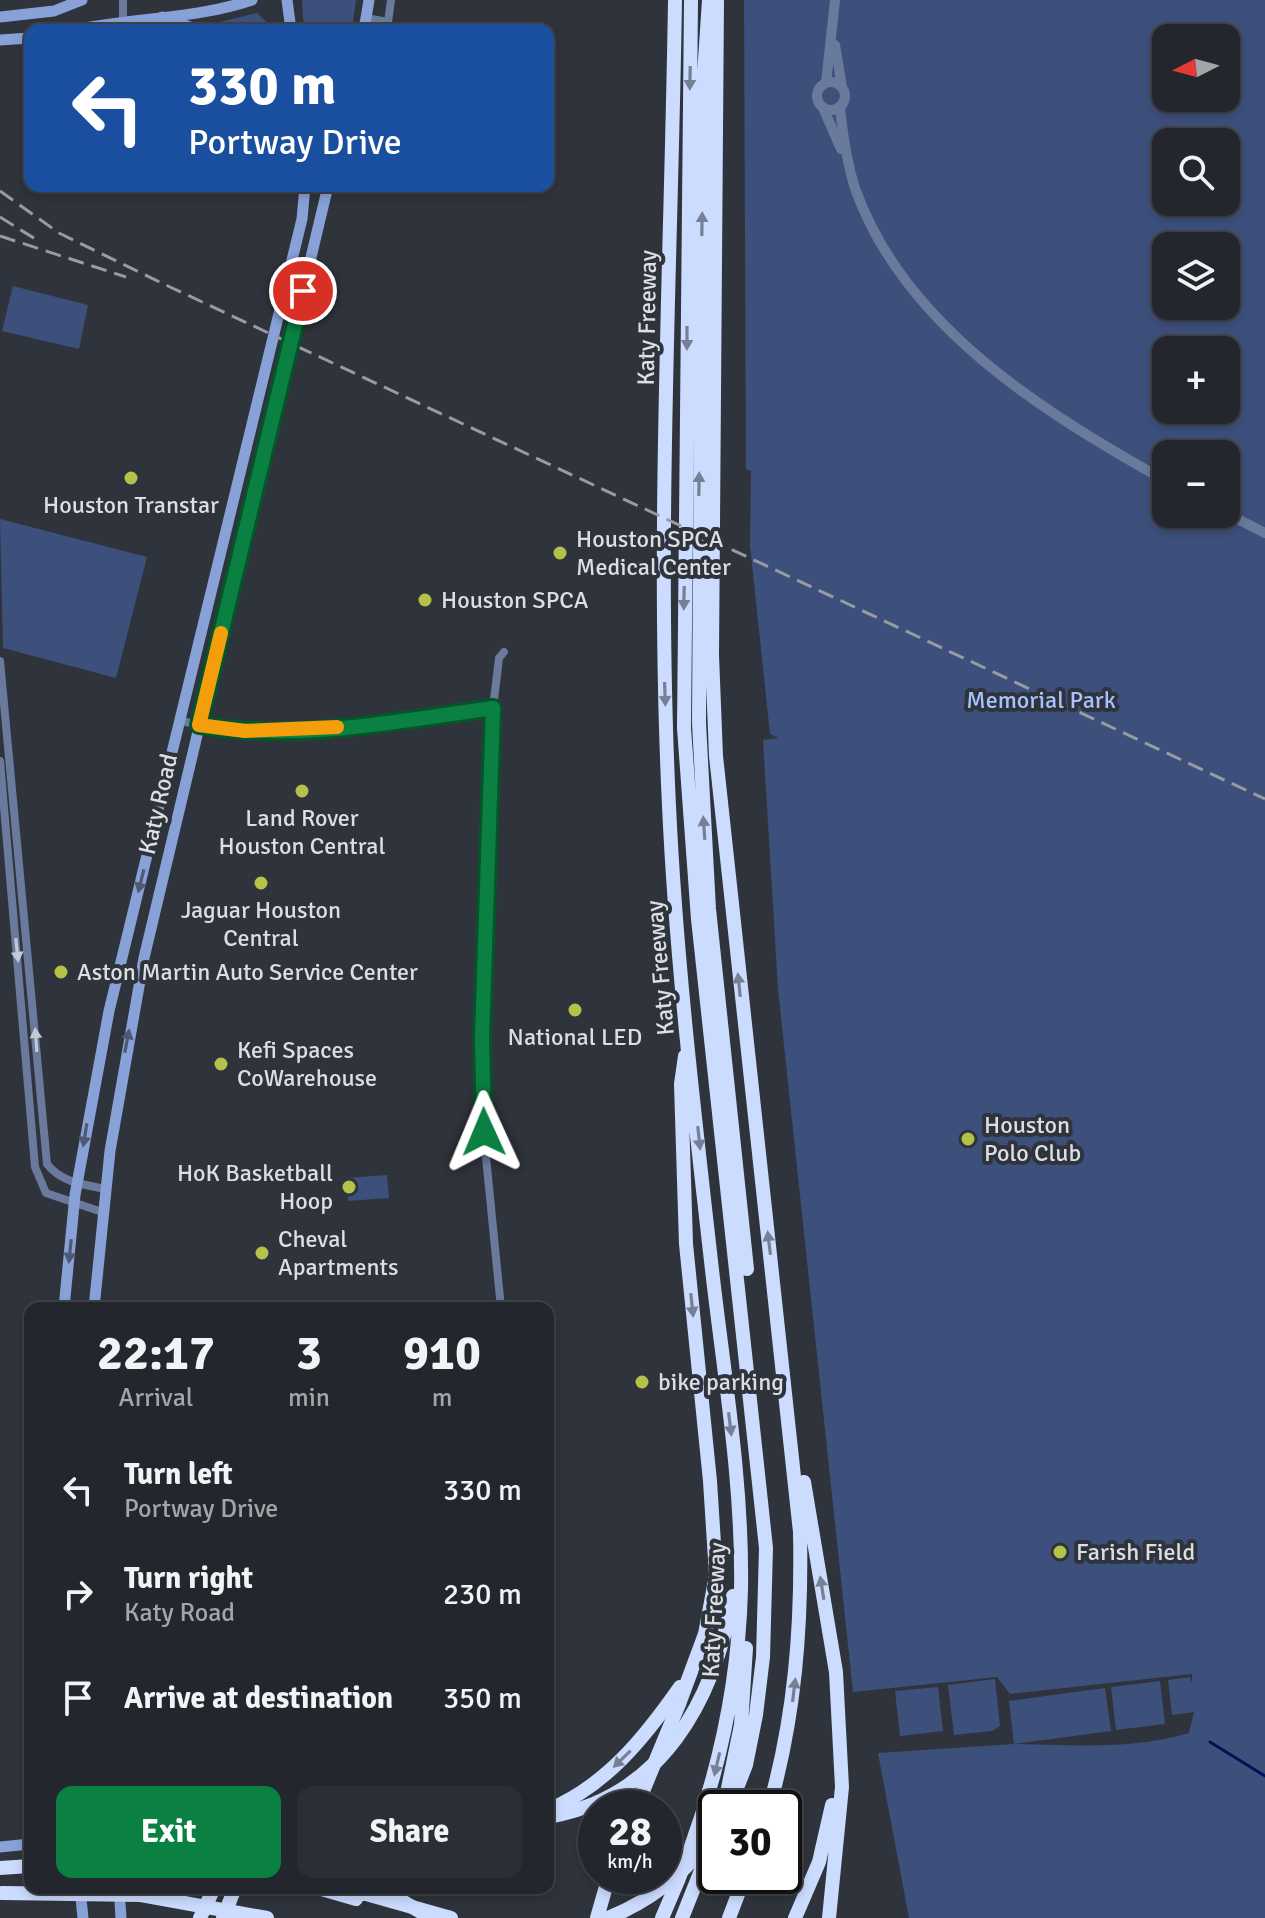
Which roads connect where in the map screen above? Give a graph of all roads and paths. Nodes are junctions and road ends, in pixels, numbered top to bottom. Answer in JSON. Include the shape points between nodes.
{"nodes":[{"id":1,"x":82,"y":0,"type":"edge"},
{"id":2,"x":123,"y":0,"type":"edge"},
{"id":3,"x":252,"y":0,"type":"edge"},
{"id":4,"x":287,"y":0,"type":"edge"},
{"id":5,"x":369,"y":0,"type":"edge"},
{"id":6,"x":391,"y":0,"type":"edge"},
{"id":7,"x":675,"y":0,"type":"edge"},
{"id":8,"x":691,"y":0,"type":"edge"},
{"id":9,"x":709,"y":0,"type":"edge"},
{"id":10,"x":717,"y":0,"type":"edge"},
{"id":11,"x":835,"y":0,"type":"edge"},
{"id":12,"x":0,"y":17,"type":"edge"},
{"id":13,"x":161,"y":17,"type":"junction"},
{"id":14,"x":143,"y":18,"type":"junction"},
{"id":15,"x":120,"y":24,"type":"edge"},
{"id":16,"x":123,"y":24,"type":"edge"},
{"id":17,"x":148,"y":24,"type":"edge"},
{"id":18,"x":181,"y":24,"type":"edge"},
{"id":19,"x":290,"y":24,"type":"edge"},
{"id":20,"x":365,"y":24,"type":"edge"},
{"id":21,"x":388,"y":24,"type":"edge"},
{"id":22,"x":833,"y":31,"type":"junction"},
{"id":23,"x":24,"y":38,"type":"edge"},
{"id":24,"x":0,"y":40,"type":"edge"},
{"id":25,"x":826,"y":83,"type":"junction"},
{"id":26,"x":842,"y":87,"type":"junction"},
{"id":27,"x":840,"y":108,"type":"junction"},
{"id":28,"x":824,"y":110,"type":"junction"},
{"id":29,"x":850,"y":169,"type":"junction"},
{"id":30,"x":306,"y":192,"type":"edge"},
{"id":31,"x":327,"y":192,"type":"edge"},
{"id":32,"x":1152,"y":473,"type":"edge"},
{"id":33,"x":1240,"y":520,"type":"edge"},
{"id":34,"x":1265,"y":533,"type":"edge"},
{"id":35,"x":220,"y":561,"type":"junction"},
{"id":36,"x":238,"y":562,"type":"junction"},
{"id":37,"x":504,"y":652,"type":"dead end"},
{"id":38,"x":0,"y":661,"type":"edge"},
{"id":39,"x":190,"y":686,"type":"junction"},
{"id":40,"x":207,"y":689,"type":"junction"},
{"id":41,"x":493,"y":708,"type":"junction"},
{"id":42,"x":181,"y":721,"type":"junction"},
{"id":43,"x":199,"y":725,"type":"junction"},
{"id":44,"x":0,"y":761,"type":"edge"},
{"id":45,"x":2,"y":797,"type":"edge"},
{"id":46,"x":15,"y":805,"type":"junction"},
{"id":47,"x":3,"y":815,"type":"edge"},
{"id":48,"x":32,"y":981,"type":"junction"},
{"id":49,"x":21,"y":982,"type":"junction"},
{"id":50,"x":688,"y":1032,"type":"junction"},
{"id":51,"x":76,"y":1194,"type":"junction"},
{"id":52,"x":103,"y":1201,"type":"junction"},
{"id":53,"x":65,"y":1302,"type":"edge"},
{"id":54,"x":95,"y":1302,"type":"edge"},
{"id":55,"x":500,"y":1302,"type":"edge"},
{"id":56,"x":779,"y":1321,"type":"junction"},
{"id":57,"x":739,"y":1520,"type":"junction"},
{"id":58,"x":766,"y":1658,"type":"junction"},
{"id":59,"x":689,"y":1674,"type":"junction"},
{"id":60,"x":840,"y":1749,"type":"junction"},
{"id":61,"x":643,"y":1790,"type":"edge"},
{"id":62,"x":730,"y":1790,"type":"edge"},
{"id":63,"x":733,"y":1790,"type":"edge"},
{"id":64,"x":743,"y":1790,"type":"edge"},
{"id":65,"x":773,"y":1790,"type":"edge"},
{"id":66,"x":554,"y":1807,"type":"edge"},
{"id":67,"x":554,"y":1815,"type":"edge"},
{"id":68,"x":24,"y":1845,"type":"edge"},
{"id":69,"x":0,"y":1847,"type":"edge"},
{"id":70,"x":698,"y":1855,"type":"edge"},
{"id":71,"x":698,"y":1864,"type":"edge"},
{"id":72,"x":24,"y":1866,"type":"edge"},
{"id":73,"x":0,"y":1868,"type":"edge"},
{"id":74,"x":698,"y":1877,"type":"edge"},
{"id":75,"x":1,"y":1893,"type":"edge"},
{"id":76,"x":24,"y":1893,"type":"edge"},
{"id":77,"x":71,"y":1894,"type":"edge"},
{"id":78,"x":81,"y":1894,"type":"edge"},
{"id":79,"x":119,"y":1894,"type":"edge"},
{"id":80,"x":211,"y":1894,"type":"edge"},
{"id":81,"x":233,"y":1894,"type":"edge"},
{"id":82,"x":339,"y":1894,"type":"edge"},
{"id":83,"x":366,"y":1894,"type":"edge"},
{"id":84,"x":390,"y":1894,"type":"edge"},
{"id":85,"x":604,"y":1894,"type":"edge"},
{"id":86,"x":738,"y":1894,"type":"edge"},
{"id":87,"x":83,"y":1918,"type":"edge"},
{"id":88,"x":121,"y":1918,"type":"edge"},
{"id":89,"x":200,"y":1918,"type":"edge"},
{"id":90,"x":223,"y":1918,"type":"edge"},
{"id":91,"x":267,"y":1918,"type":"edge"},
{"id":92,"x":421,"y":1918,"type":"edge"},
{"id":93,"x":431,"y":1918,"type":"edge"},
{"id":94,"x":451,"y":1918,"type":"edge"},
{"id":95,"x":597,"y":1918,"type":"edge"},
{"id":96,"x":608,"y":1918,"type":"edge"},
{"id":97,"x":627,"y":1918,"type":"edge"},
{"id":98,"x":662,"y":1918,"type":"edge"},
{"id":99,"x":682,"y":1918,"type":"edge"},
{"id":100,"x":729,"y":1918,"type":"edge"},
{"id":101,"x":795,"y":1918,"type":"edge"},
{"id":102,"x":829,"y":1918,"type":"edge"}],
"edges":[{"from":1,"to":12,"type":"main road","via":[[54,11]]},
{"from":2,"to":15,"type":"street"},
{"from":3,"to":13,"type":"main road"},
{"from":4,"to":19,"type":"main road"},
{"from":5,"to":20,"type":"main road"},
{"from":6,"to":21,"type":"street"},
{"from":7,"to":50,"type":"highway","name":"Katy Freeway","one_way":true,"via":[[664,649],[669,810]]},
{"from":8,"to":58,"type":"highway","one_way":true,"via":[[684,728],[698,919],[761,1491]]},
{"from":58,"to":9,"type":"highway","one_way":true,"via":[[774,1575],[771,1492],[714,966],[699,723],[703,90]]},
{"from":56,"to":10,"type":"highway","one_way":true,"via":[[723,841],[713,703]]},
{"from":11,"to":22,"type":"street"},
{"from":13,"to":14,"type":"main road"},
{"from":13,"to":18,"type":"main road"},
{"from":14,"to":16,"type":"main road"},
{"from":14,"to":17,"type":"street"},
{"from":22,"to":25,"type":"street"},
{"from":22,"to":26,"type":"street"},
{"from":23,"to":24,"type":"main road"},
{"from":25,"to":26,"type":"street"},
{"from":25,"to":28,"type":"street","via":[[816,93]]},
{"from":26,"to":27,"type":"street","via":[[845,99]]},
{"from":27,"to":28,"type":"street"},
{"from":27,"to":29,"type":"street"},
{"from":28,"to":29,"type":"street"},
{"from":29,"to":32,"type":"street","via":[[867,218],[929,310],[1024,390]]},
{"from":30,"to":35,"type":"main road","name":"Katy Road"},
{"from":31,"to":36,"type":"main road","name":"Katy Road"},
{"from":33,"to":34,"type":"street"},
{"from":35,"to":36,"type":"main road"},
{"from":35,"to":39,"type":"main road","name":"Katy Road"},
{"from":36,"to":40,"type":"main road","name":"Katy Road"},
{"from":37,"to":41,"type":"street"},
{"from":38,"to":46,"type":"street"},
{"from":39,"to":40,"type":"main road"},
{"from":39,"to":42,"type":"main road","name":"Katy Road"},
{"from":40,"to":43,"type":"main road","name":"Katy Road"},
{"from":41,"to":43,"type":"street","via":[[319,728],[245,731]]},
{"from":41,"to":55,"type":"street","via":[[482,1037],[484,1137]]},
{"from":42,"to":43,"type":"street"},
{"from":42,"to":51,"type":"main road","name":"Katy Road","one_way":true,"via":[[109,1011]]},
{"from":52,"to":43,"type":"main road","name":"Katy Road","one_way":true,"via":[[125,1050]]},
{"from":44,"to":45,"type":"street"},
{"from":45,"to":46,"type":"street"},
{"from":45,"to":47,"type":"street"},
{"from":46,"to":47,"type":"street"},
{"from":46,"to":48,"type":"street"},
{"from":47,"to":49,"type":"street","one_way":true},
{"from":48,"to":49,"type":"street"},
{"from":51,"to":48,"type":"street","one_way":true,"via":[[47,1164]]},
{"from":49,"to":51,"type":"street","via":[[39,1182],[46,1193]]},
{"from":50,"to":57,"type":"highway","name":"Katy Freeway","one_way":true},
{"from":50,"to":59,"type":"highway","one_way":true,"via":[[681,1084],[686,1244],[716,1575],[705,1634]]},
{"from":51,"to":52,"type":"street"},
{"from":51,"to":52,"type":"street"},
{"from":51,"to":53,"type":"main road","name":"Katy Road","one_way":true},
{"from":52,"to":54,"type":"main road","name":"Katy Road"},
{"from":60,"to":56,"type":"highway","one_way":true,"via":[[836,1672]]},
{"from":65,"to":56,"type":"highway","one_way":true,"via":[[794,1694],[801,1581]]},
{"from":57,"to":62,"type":"highway","via":[[744,1686]]},
{"from":57,"to":67,"type":"highway","via":[[729,1617],[712,1679],[695,1712],[674,1742],[628,1784]]},
{"from":57,"to":98,"type":"highway","name":"Katy Freeway","one_way":true,"via":[[739,1624],[728,1714],[695,1839]]},
{"from":58,"to":63,"type":"highway","via":[[751,1743]]},
{"from":58,"to":64,"type":"highway","via":[[757,1744]]},
{"from":59,"to":61,"type":"highway","bridge":true},
{"from":59,"to":66,"type":"highway","one_way":true,"via":[[630,1752]]},
{"from":60,"to":101,"type":"highway","via":[[819,1862]]},
{"from":60,"to":102,"type":"highway","via":[[842,1787]]},
{"from":68,"to":69,"type":"main road"},
{"from":70,"to":96,"type":"highway","bridge":true,"via":[[664,1887]]},
{"from":71,"to":97,"type":"highway","via":[[680,1884]]},
{"from":72,"to":73,"type":"highway"},
{"from":74,"to":99,"type":"highway"},
{"from":75,"to":76,"type":"highway","bridge":true},
{"from":77,"to":91,"type":"highway","bridge":true,"via":[[141,1895]]},
{"from":78,"to":87,"type":"main road"},
{"from":79,"to":88,"type":"main road"},
{"from":80,"to":89,"type":"highway"},
{"from":81,"to":90,"type":"highway"},
{"from":82,"to":92,"type":"highway"},
{"from":83,"to":94,"type":"highway"},
{"from":84,"to":93,"type":"highway","bridge":true},
{"from":85,"to":95,"type":"highway"},
{"from":86,"to":100,"type":"highway"}]}
